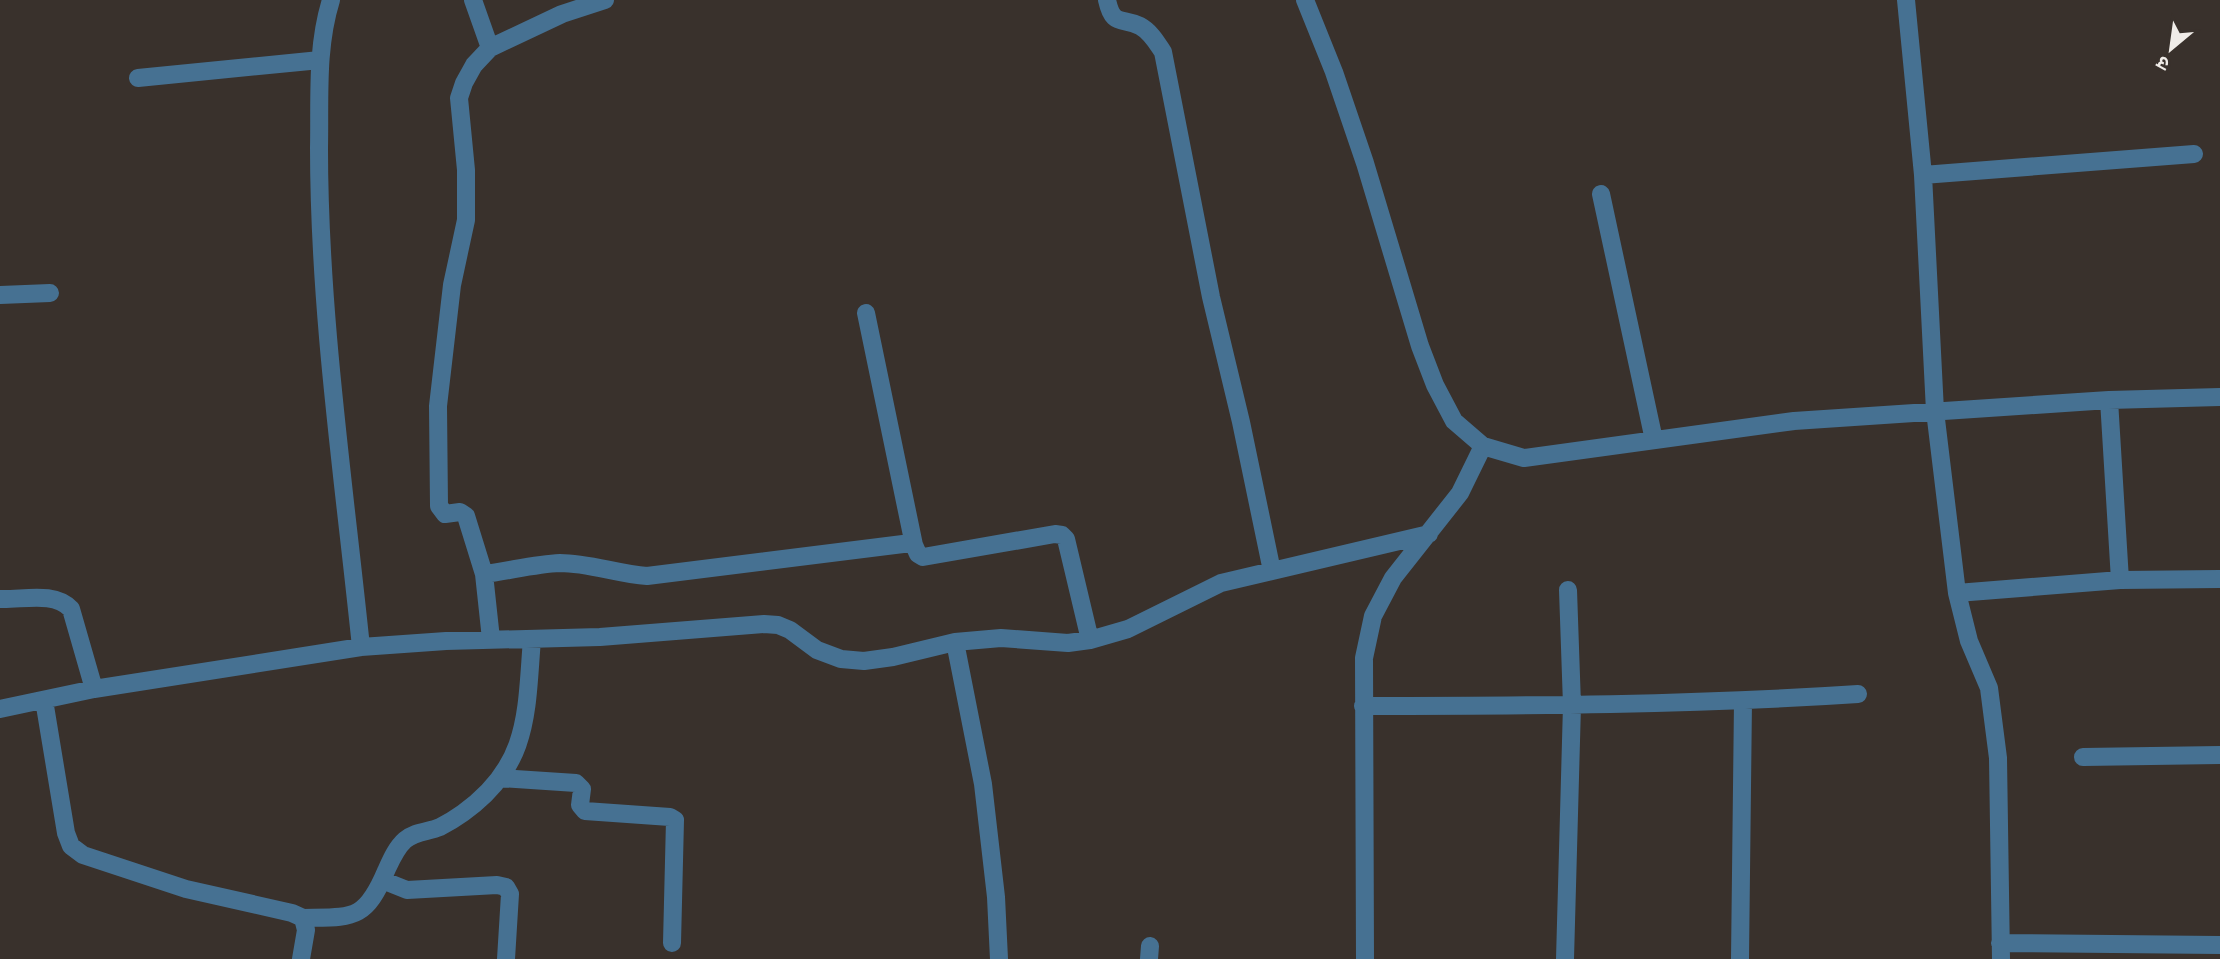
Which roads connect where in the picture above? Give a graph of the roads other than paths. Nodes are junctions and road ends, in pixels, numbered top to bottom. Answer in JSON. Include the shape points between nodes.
{"nodes":[{"id":1,"x":331,"y":0,"type":"edge"},
{"id":2,"x":472,"y":0,"type":"edge"},
{"id":3,"x":605,"y":0,"type":"edge"},
{"id":4,"x":1107,"y":0,"type":"edge"},
{"id":5,"x":1305,"y":0,"type":"edge"},
{"id":6,"x":1906,"y":0,"type":"edge"},
{"id":7,"x":490,"y":48,"type":"junction"},
{"id":8,"x":320,"y":60,"type":"junction"},
{"id":9,"x":138,"y":78,"type":"dead end"},
{"id":10,"x":2194,"y":154,"type":"dead end"},
{"id":11,"x":1923,"y":174,"type":"junction"},
{"id":12,"x":1601,"y":194,"type":"dead end"},
{"id":13,"x":50,"y":293,"type":"dead end"},
{"id":14,"x":0,"y":295,"type":"edge"},
{"id":15,"x":866,"y":313,"type":"dead end"},
{"id":16,"x":2220,"y":397,"type":"edge"},
{"id":17,"x":2109,"y":400,"type":"junction"},
{"id":18,"x":1935,"y":411,"type":"junction"},
{"id":19,"x":1654,"y":440,"type":"junction"},
{"id":20,"x":1483,"y":446,"type":"junction"},
{"id":21,"x":1429,"y":534,"type":"junction"},
{"id":22,"x":914,"y":544,"type":"junction"},
{"id":23,"x":1272,"y":570,"type":"junction"},
{"id":24,"x":484,"y":575,"type":"junction"},
{"id":25,"x":2220,"y":579,"type":"edge"},
{"id":26,"x":2120,"y":580,"type":"junction"},
{"id":27,"x":1568,"y":590,"type":"dead end"},
{"id":28,"x":1957,"y":593,"type":"junction"},
{"id":29,"x":0,"y":599,"type":"edge"},
{"id":30,"x":491,"y":639,"type":"junction"},
{"id":31,"x":532,"y":639,"type":"junction"},
{"id":32,"x":1090,"y":640,"type":"junction"},
{"id":33,"x":955,"y":642,"type":"junction"},
{"id":34,"x":362,"y":647,"type":"junction"},
{"id":35,"x":94,"y":689,"type":"junction"},
{"id":36,"x":1858,"y":694,"type":"dead end"},
{"id":37,"x":44,"y":700,"type":"junction"},
{"id":38,"x":1743,"y":701,"type":"junction"},
{"id":39,"x":1572,"y":705,"type":"junction"},
{"id":40,"x":1363,"y":706,"type":"junction"},
{"id":41,"x":0,"y":709,"type":"edge"},
{"id":42,"x":2220,"y":755,"type":"edge"},
{"id":43,"x":2083,"y":757,"type":"dead end"},
{"id":44,"x":500,"y":778,"type":"junction"},
{"id":45,"x":382,"y":880,"type":"junction"},
{"id":46,"x":303,"y":918,"type":"junction"},
{"id":47,"x":671,"y":943,"type":"dead end"},
{"id":48,"x":2220,"y":945,"type":"edge"},
{"id":49,"x":2000,"y":951,"type":"edge"},
{"id":50,"x":301,"y":959,"type":"edge"},
{"id":51,"x":506,"y":959,"type":"edge"},
{"id":52,"x":999,"y":959,"type":"edge"},
{"id":53,"x":1365,"y":959,"type":"edge"},
{"id":54,"x":1565,"y":959,"type":"edge"},
{"id":55,"x":1740,"y":959,"type":"edge"}],
"edges":[{"from":1,"to":8,"type":"street"},
{"from":2,"to":7,"type":"street"},
{"from":3,"to":7,"type":"street","via":[[562,14]]},
{"from":4,"to":23,"type":"street","via":[[1114,18],[1139,26],[1163,52],[1211,298]]},
{"from":5,"to":20,"type":"street","via":[[1338,85],[1435,385],[1454,421]]},
{"from":6,"to":11,"type":"street"},
{"from":7,"to":24,"type":"street","via":[[474,65],[459,98],[466,220],[444,349],[437,464],[439,506],[445,514],[466,516]]},
{"from":8,"to":9,"type":"street"},
{"from":8,"to":34,"type":"street","via":[[319,192],[328,327]]},
{"from":10,"to":11,"type":"street"},
{"from":11,"to":18,"type":"street"},
{"from":12,"to":19,"type":"street"},
{"from":13,"to":14,"type":"street"},
{"from":15,"to":22,"type":"street"},
{"from":16,"to":17,"type":"street"},
{"from":17,"to":18,"type":"street"},
{"from":17,"to":26,"type":"street"},
{"from":18,"to":19,"type":"street","via":[[1794,421]]},
{"from":18,"to":28,"type":"street"},
{"from":19,"to":20,"type":"street","via":[[1524,458]]},
{"from":20,"to":21,"type":"street","via":[[1460,494]]},
{"from":21,"to":23,"type":"street"},
{"from":21,"to":40,"type":"street","via":[[1393,578],[1373,616],[1364,658]]},
{"from":22,"to":24,"type":"street","via":[[647,576],[559,563]]},
{"from":22,"to":32,"type":"street","via":[[923,557],[1062,535]]},
{"from":23,"to":32,"type":"street","via":[[1221,583],[1128,629]]},
{"from":24,"to":30,"type":"street"},
{"from":25,"to":26,"type":"street"},
{"from":26,"to":28,"type":"street"},
{"from":27,"to":39,"type":"street"},
{"from":28,"to":49,"type":"street","via":[[1969,641],[1989,688],[1998,758]]},
{"from":29,"to":35,"type":"street","via":[[64,602],[71,610]]},
{"from":30,"to":31,"type":"street"},
{"from":30,"to":34,"type":"street"},
{"from":31,"to":33,"type":"street","via":[[764,624],[790,630],[817,650],[841,659],[864,660]]},
{"from":31,"to":44,"type":"street","via":[[520,742]]},
{"from":32,"to":33,"type":"street"},
{"from":33,"to":52,"type":"street","via":[[983,783]]},
{"from":34,"to":35,"type":"street"},
{"from":35,"to":37,"type":"street"},
{"from":36,"to":38,"type":"street"},
{"from":37,"to":41,"type":"street"},
{"from":37,"to":46,"type":"street","via":[[71,846],[83,855],[137,874]]},
{"from":38,"to":39,"type":"street"},
{"from":38,"to":55,"type":"street"},
{"from":39,"to":40,"type":"street"},
{"from":39,"to":54,"type":"street"},
{"from":40,"to":53,"type":"street"},
{"from":42,"to":43,"type":"street"},
{"from":44,"to":45,"type":"street","via":[[461,814],[405,840]]},
{"from":44,"to":47,"type":"street","via":[[576,783],[581,786],[580,805],[585,811],[675,820]]},
{"from":45,"to":46,"type":"street","via":[[363,909],[346,917]]},
{"from":45,"to":51,"type":"street","via":[[407,890],[506,887],[510,894]]},
{"from":46,"to":50,"type":"street","via":[[306,930]]},
{"from":48,"to":49,"type":"street"}]}
